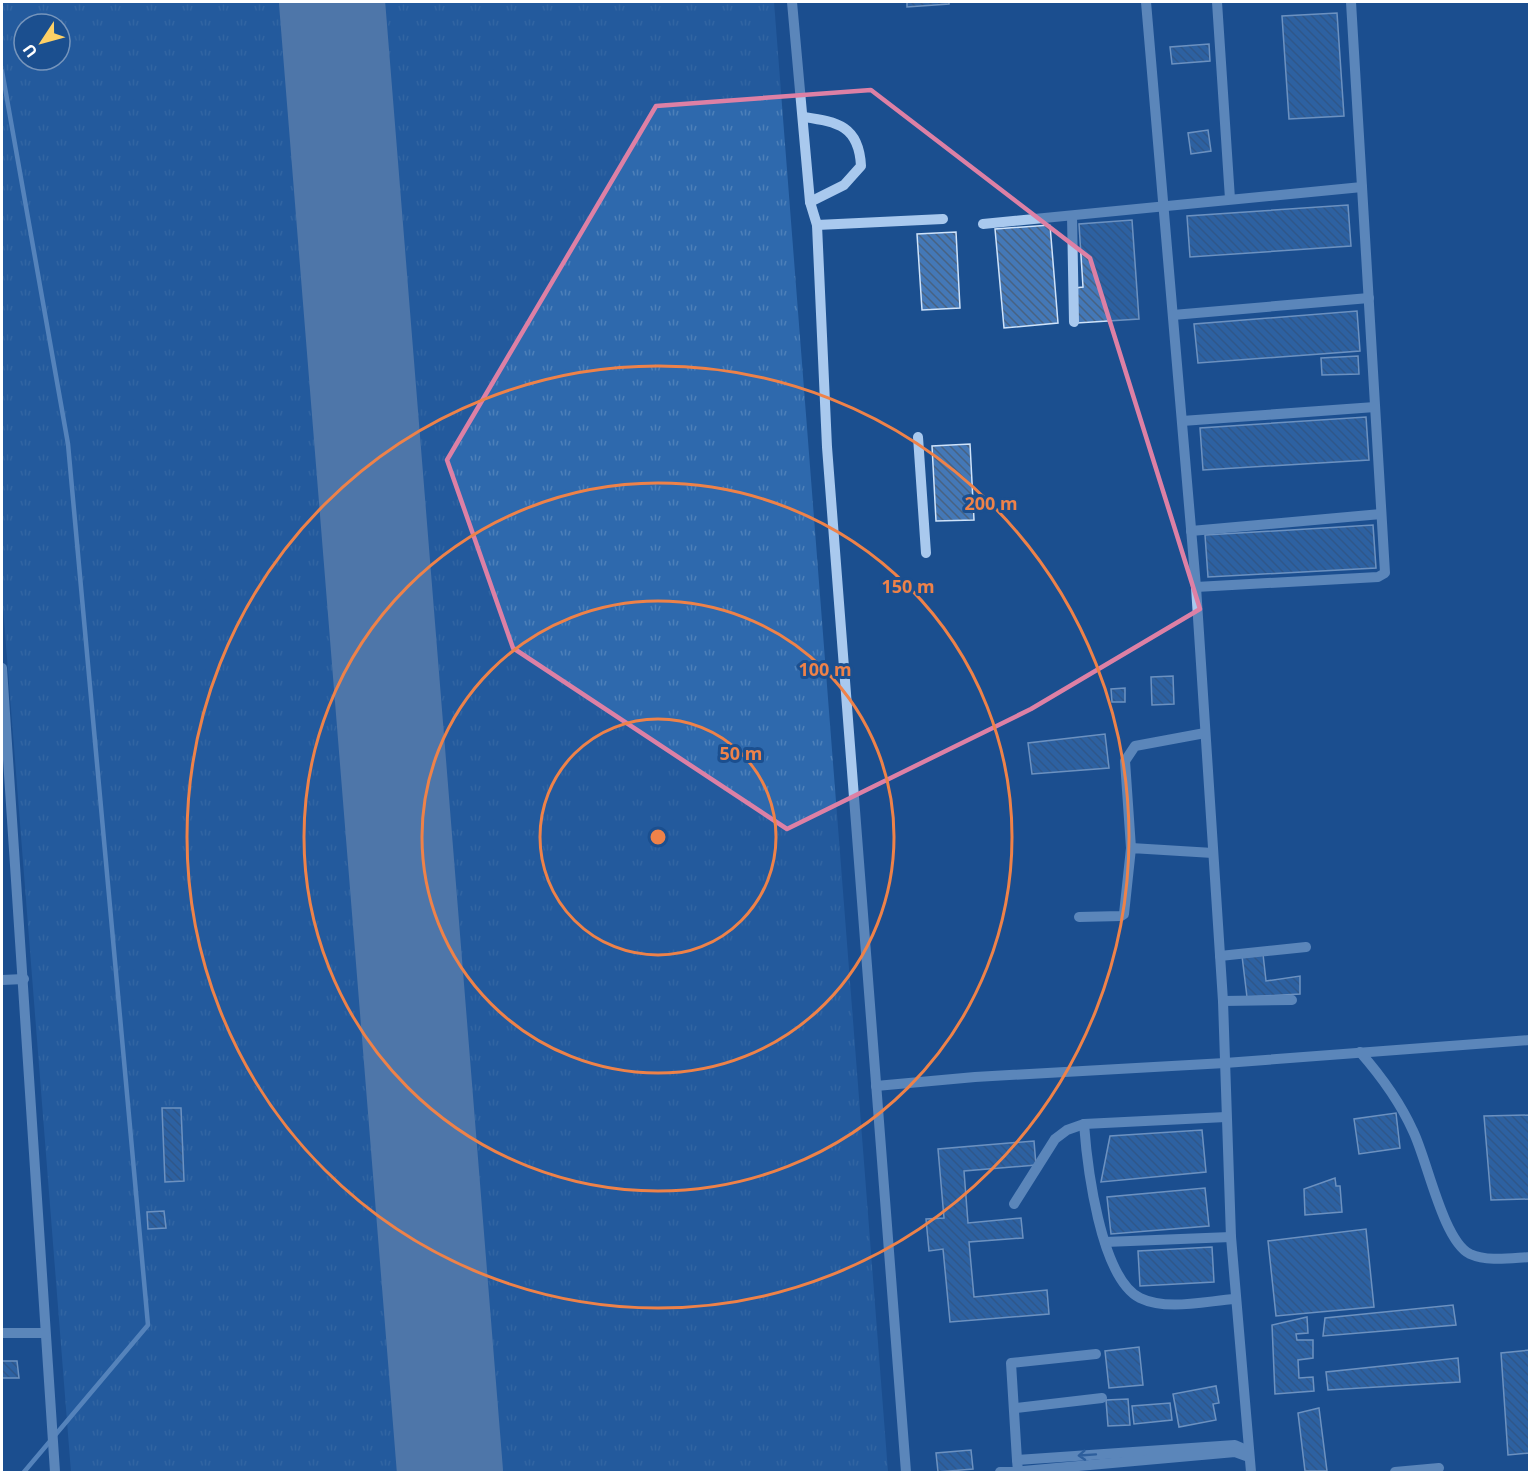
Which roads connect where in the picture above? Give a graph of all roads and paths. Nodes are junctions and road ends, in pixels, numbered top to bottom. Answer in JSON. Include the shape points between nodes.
{"nodes":[{"id":1,"x":792,"y":2,"type":"edge"},
{"id":2,"x":1146,"y":2,"type":"edge"},
{"id":3,"x":1217,"y":2,"type":"edge"},
{"id":4,"x":1351,"y":2,"type":"edge"},
{"id":5,"x":804,"y":117,"type":"junction"},
{"id":6,"x":1362,"y":187,"type":"junction"},
{"id":7,"x":1230,"y":200,"type":"junction"},
{"id":8,"x":810,"y":202,"type":"junction"},
{"id":9,"x":1164,"y":208,"type":"junction"},
{"id":10,"x":1072,"y":216,"type":"junction"},
{"id":11,"x":943,"y":219,"type":"dead end"},
{"id":12,"x":982,"y":224,"type":"dead end"},
{"id":13,"x":816,"y":225,"type":"junction"},
{"id":14,"x":1369,"y":298,"type":"junction"},
{"id":15,"x":1173,"y":315,"type":"junction"},
{"id":16,"x":1074,"y":322,"type":"dead end"},
{"id":17,"x":1375,"y":407,"type":"junction"},
{"id":18,"x":1182,"y":421,"type":"junction"},
{"id":19,"x":918,"y":437,"type":"dead end"},
{"id":20,"x":1381,"y":514,"type":"junction"},
{"id":21,"x":1191,"y":531,"type":"junction"},
{"id":22,"x":926,"y":553,"type":"dead end"},
{"id":23,"x":1196,"y":587,"type":"junction"},
{"id":24,"x":2,"y":668,"type":"edge"},
{"id":25,"x":3,"y":717,"type":"edge"},
{"id":26,"x":1205,"y":733,"type":"junction"},
{"id":27,"x":1131,"y":848,"type":"junction"},
{"id":28,"x":7,"y":849,"type":"edge"},
{"id":29,"x":1213,"y":853,"type":"junction"},
{"id":30,"x":1079,"y":917,"type":"dead end"},
{"id":31,"x":1306,"y":947,"type":"dead end"},
{"id":32,"x":1220,"y":956,"type":"junction"},
{"id":33,"x":24,"y":978,"type":"junction"},
{"id":34,"x":2,"y":980,"type":"edge"},
{"id":35,"x":1292,"y":1000,"type":"dead end"},
{"id":36,"x":1223,"y":1001,"type":"junction"},
{"id":37,"x":1530,"y":1040,"type":"edge"},
{"id":38,"x":1359,"y":1052,"type":"junction"},
{"id":39,"x":1225,"y":1063,"type":"junction"},
{"id":40,"x":876,"y":1086,"type":"junction"},
{"id":41,"x":1226,"y":1117,"type":"junction"},
{"id":42,"x":1084,"y":1124,"type":"junction"},
{"id":43,"x":1014,"y":1204,"type":"dead end"},
{"id":44,"x":1231,"y":1237,"type":"junction"},
{"id":45,"x":1105,"y":1242,"type":"junction"},
{"id":46,"x":1530,"y":1257,"type":"edge"},
{"id":47,"x":1235,"y":1299,"type":"junction"},
{"id":48,"x":2,"y":1333,"type":"edge"},
{"id":49,"x":45,"y":1333,"type":"junction"},
{"id":50,"x":1096,"y":1354,"type":"dead end"},
{"id":51,"x":1102,"y":1398,"type":"dead end"},
{"id":52,"x":1016,"y":1408,"type":"junction"},
{"id":53,"x":1249,"y":1454,"type":"junction"},
{"id":54,"x":1439,"y":1468,"type":"dead end"},
{"id":55,"x":1020,"y":1469,"type":"edge"},
{"id":56,"x":55,"y":1472,"type":"edge"},
{"id":57,"x":906,"y":1473,"type":"edge"},
{"id":58,"x":1000,"y":1473,"type":"edge"},
{"id":59,"x":1251,"y":1473,"type":"edge"},
{"id":60,"x":1395,"y":1473,"type":"edge"}],
"edges":[{"from":1,"to":5,"type":"street"},
{"from":2,"to":9,"type":"street"},
{"from":3,"to":7,"type":"street"},
{"from":4,"to":6,"type":"street"},
{"from":5,"to":8,"type":"street"},
{"from":5,"to":8,"type":"street","via":[[842,125],[854,137],[861,154],[861,166],[844,185]]},
{"from":6,"to":7,"type":"street"},
{"from":6,"to":14,"type":"street"},
{"from":7,"to":9,"type":"street"},
{"from":8,"to":13,"type":"street"},
{"from":9,"to":10,"type":"street"},
{"from":9,"to":15,"type":"street"},
{"from":10,"to":12,"type":"street"},
{"from":10,"to":16,"type":"street"},
{"from":11,"to":13,"type":"street"},
{"from":13,"to":40,"type":"street","via":[[827,447]]},
{"from":14,"to":15,"type":"street"},
{"from":14,"to":17,"type":"street"},
{"from":15,"to":18,"type":"street"},
{"from":17,"to":18,"type":"street"},
{"from":17,"to":20,"type":"street"},
{"from":18,"to":21,"type":"street"},
{"from":19,"to":22,"type":"street"},
{"from":20,"to":21,"type":"street"},
{"from":20,"to":23,"type":"street","via":[[1385,573],[1382,576]]},
{"from":21,"to":23,"type":"street"},
{"from":23,"to":26,"type":"street"},
{"from":24,"to":25,"type":"street"},
{"from":25,"to":28,"type":"street"},
{"from":26,"to":27,"type":"street","via":[[1136,746],[1125,760]]},
{"from":26,"to":29,"type":"street"},
{"from":27,"to":29,"type":"street"},
{"from":27,"to":30,"type":"street","via":[[1124,914]]},
{"from":28,"to":33,"type":"street"},
{"from":29,"to":32,"type":"street"},
{"from":31,"to":32,"type":"street"},
{"from":32,"to":36,"type":"street"},
{"from":33,"to":34,"type":"street"},
{"from":33,"to":49,"type":"street"},
{"from":35,"to":36,"type":"street"},
{"from":36,"to":39,"type":"street"},
{"from":37,"to":38,"type":"street"},
{"from":38,"to":39,"type":"street"},
{"from":38,"to":46,"type":"street","via":[[1382,1077],[1413,1131],[1444,1218],[1458,1243],[1469,1254],[1486,1259]]},
{"from":39,"to":40,"type":"street"},
{"from":39,"to":41,"type":"street"},
{"from":40,"to":57,"type":"street"},
{"from":41,"to":42,"type":"street"},
{"from":41,"to":44,"type":"street"},
{"from":42,"to":43,"type":"street","via":[[1055,1139]]},
{"from":42,"to":45,"type":"street","via":[[1088,1172]]},
{"from":44,"to":45,"type":"street"},
{"from":44,"to":47,"type":"street"},
{"from":45,"to":47,"type":"street","via":[[1119,1275],[1139,1298],[1161,1304]]},
{"from":47,"to":53,"type":"street"},
{"from":48,"to":49,"type":"street"},
{"from":49,"to":56,"type":"street"},
{"from":50,"to":52,"type":"street","via":[[1013,1361],[1010,1365]]},
{"from":51,"to":52,"type":"street"},
{"from":52,"to":55,"type":"street"},
{"from":53,"to":55,"type":"street"},
{"from":53,"to":59,"type":"street"},
{"from":54,"to":60,"type":"street"},
{"from":55,"to":58,"type":"street"}]}
